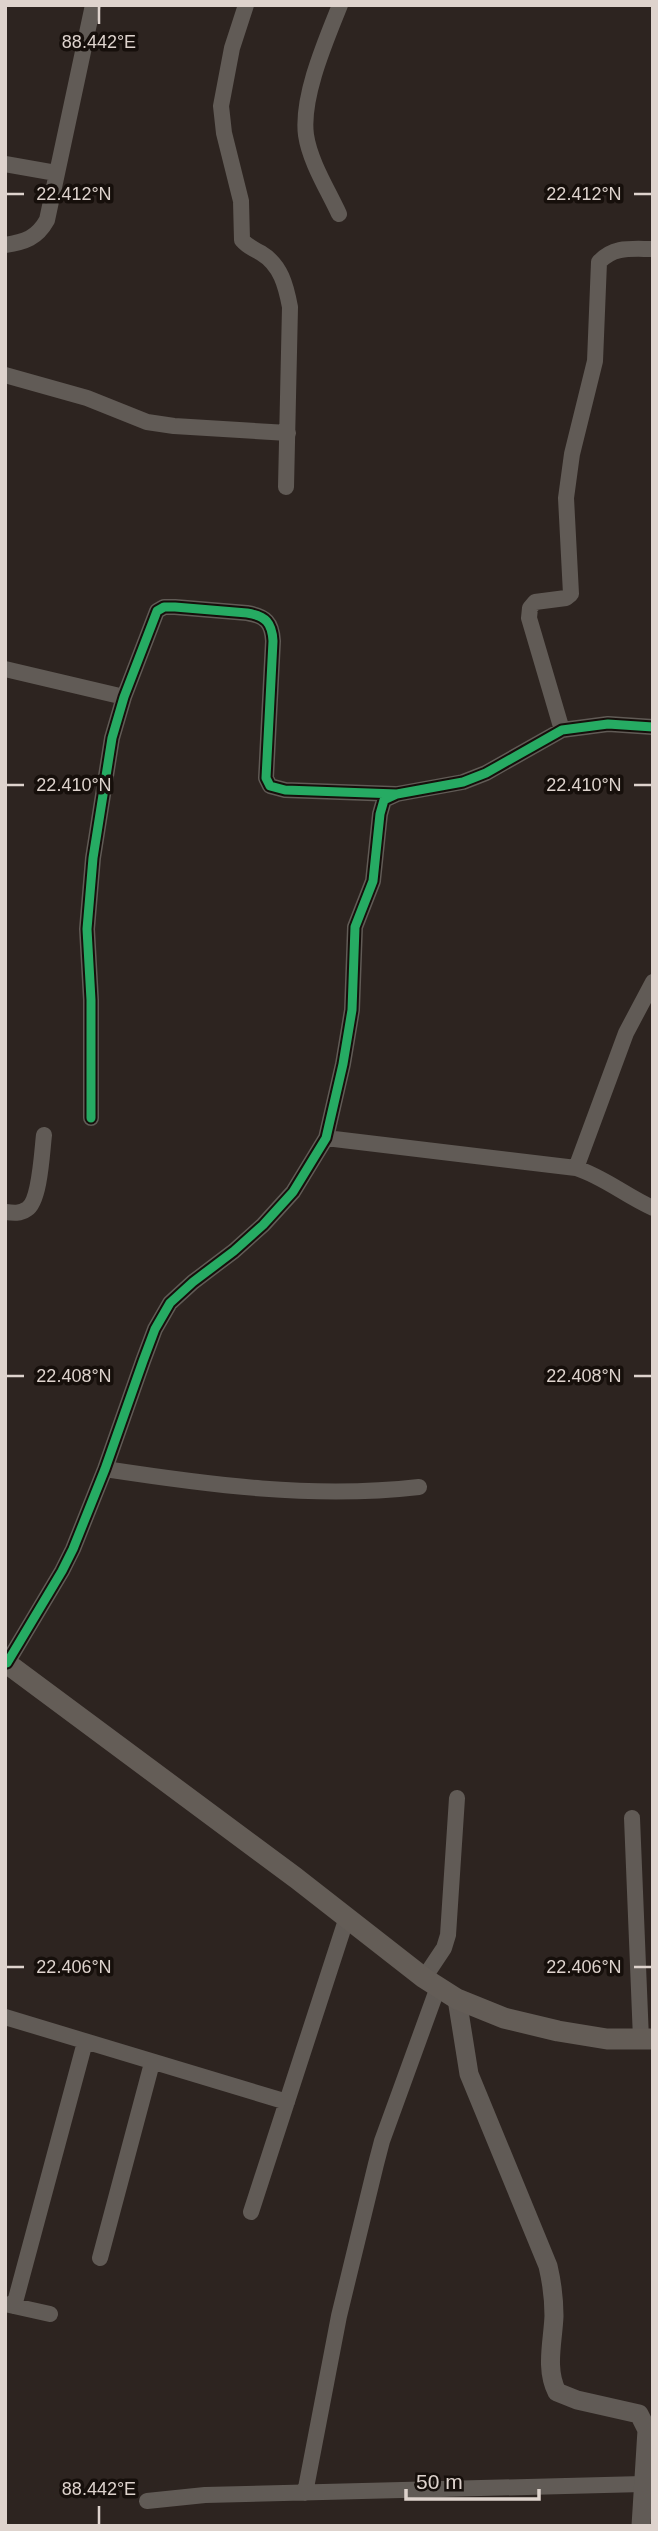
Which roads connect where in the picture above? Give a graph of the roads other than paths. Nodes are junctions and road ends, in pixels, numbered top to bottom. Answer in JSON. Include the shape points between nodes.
{"nodes":[{"id":1,"x":93,"y":5,"type":"edge"},
{"id":2,"x":246,"y":5,"type":"edge"},
{"id":3,"x":340,"y":5,"type":"edge"},
{"id":4,"x":5,"y":164,"type":"edge"},
{"id":5,"x":56,"y":173,"type":"junction"},
{"id":6,"x":339,"y":215,"type":"dead end"},
{"id":7,"x":5,"y":246,"type":"edge"},
{"id":8,"x":653,"y":249,"type":"edge"},
{"id":9,"x":5,"y":375,"type":"edge"},
{"id":10,"x":288,"y":433,"type":"junction"},
{"id":11,"x":286,"y":487,"type":"dead end"},
{"id":12,"x":5,"y":669,"type":"edge"},
{"id":13,"x":124,"y":697,"type":"junction"},
{"id":14,"x":653,"y":727,"type":"edge"},
{"id":15,"x":562,"y":730,"type":"junction"},
{"id":16,"x":397,"y":794,"type":"junction"},
{"id":17,"x":653,"y":982,"type":"edge"},
{"id":18,"x":91,"y":1118,"type":"dead end"},
{"id":19,"x":44,"y":1135,"type":"dead end"},
{"id":20,"x":326,"y":1138,"type":"junction"},
{"id":21,"x":576,"y":1168,"type":"junction"},
{"id":22,"x":653,"y":1208,"type":"edge"},
{"id":23,"x":5,"y":1212,"type":"edge"},
{"id":24,"x":105,"y":1469,"type":"junction"},
{"id":25,"x":419,"y":1487,"type":"dead end"},
{"id":26,"x":6,"y":1662,"type":"edge"},
{"id":27,"x":457,"y":1798,"type":"dead end"},
{"id":28,"x":632,"y":1818,"type":"dead end"},
{"id":29,"x":347,"y":1917,"type":"junction"},
{"id":30,"x":431,"y":1982,"type":"junction"},
{"id":31,"x":457,"y":1999,"type":"junction"},
{"id":32,"x":5,"y":2017,"type":"edge"},
{"id":33,"x":647,"y":2039,"type":"edge"},
{"id":34,"x":85,"y":2042,"type":"junction"},
{"id":35,"x":152,"y":2063,"type":"junction"},
{"id":36,"x":287,"y":2102,"type":"junction"},
{"id":37,"x":251,"y":2212,"type":"dead end"},
{"id":38,"x":100,"y":2258,"type":"dead end"},
{"id":39,"x":10,"y":2305,"type":"edge"},
{"id":40,"x":50,"y":2314,"type":"dead end"},
{"id":41,"x":643,"y":2484,"type":"junction"},
{"id":42,"x":305,"y":2493,"type":"junction"},
{"id":43,"x":148,"y":2501,"type":"dead end"},
{"id":44,"x":641,"y":2526,"type":"edge"}],
"edges":[{"from":1,"to":5,"type":"street"},
{"from":2,"to":10,"type":"street","via":[[221,106],[241,201],[242,240],[278,268],[290,307]]},
{"from":3,"to":6,"type":"street","via":[[306,114],[310,151]]},
{"from":4,"to":5,"type":"street"},
{"from":5,"to":7,"type":"street","via":[[47,220],[39,234]]},
{"from":8,"to":15,"type":"street","via":[[619,249],[599,262],[595,361],[566,498],[571,594],[535,602],[528,618]]},
{"from":9,"to":10,"type":"street","via":[[87,398],[147,422]]},
{"from":10,"to":11,"type":"street"},
{"from":12,"to":13,"type":"street"},
{"from":13,"to":16,"type":"street","via":[[156,611],[175,607],[258,615],[268,620],[273,641],[266,778],[270,786]]},
{"from":13,"to":18,"type":"street","via":[[107,762],[89,890]]},
{"from":14,"to":15,"type":"street","via":[[608,724]]},
{"from":15,"to":16,"type":"street","via":[[463,782]]},
{"from":16,"to":20,"type":"street","via":[[384,800],[373,881],[355,927],[352,1010]]},
{"from":17,"to":21,"type":"street","via":[[626,1033]]},
{"from":19,"to":23,"type":"street","via":[[36,1198],[29,1209]]},
{"from":20,"to":21,"type":"street"},
{"from":20,"to":24,"type":"street","via":[[293,1192],[263,1225],[170,1303],[142,1361]]},
{"from":21,"to":22,"type":"street"},
{"from":24,"to":25,"type":"street","via":[[262,1490],[372,1493]]},
{"from":24,"to":26,"type":"street","via":[[62,1571]]},
{"from":26,"to":29,"type":"main road"},
{"from":27,"to":30,"type":"street","via":[[448,1935]]},
{"from":28,"to":33,"type":"street"},
{"from":29,"to":30,"type":"main road"},
{"from":29,"to":36,"type":"street"},
{"from":30,"to":31,"type":"main road"},
{"from":30,"to":42,"type":"street","via":[[376,2164],[339,2316]]},
{"from":31,"to":33,"type":"main road","via":[[504,2018],[558,2031],[607,2039]]},
{"from":31,"to":41,"type":"street","via":[[469,2074],[548,2266],[553,2288],[550,2379],[556,2392],[639,2414],[647,2430]]},
{"from":32,"to":34,"type":"street"},
{"from":34,"to":35,"type":"street"},
{"from":34,"to":39,"type":"street"},
{"from":35,"to":36,"type":"street"},
{"from":35,"to":38,"type":"street"},
{"from":36,"to":37,"type":"street"},
{"from":39,"to":40,"type":"street"},
{"from":41,"to":42,"type":"street"},
{"from":41,"to":44,"type":"street"},
{"from":42,"to":43,"type":"street"}]}
